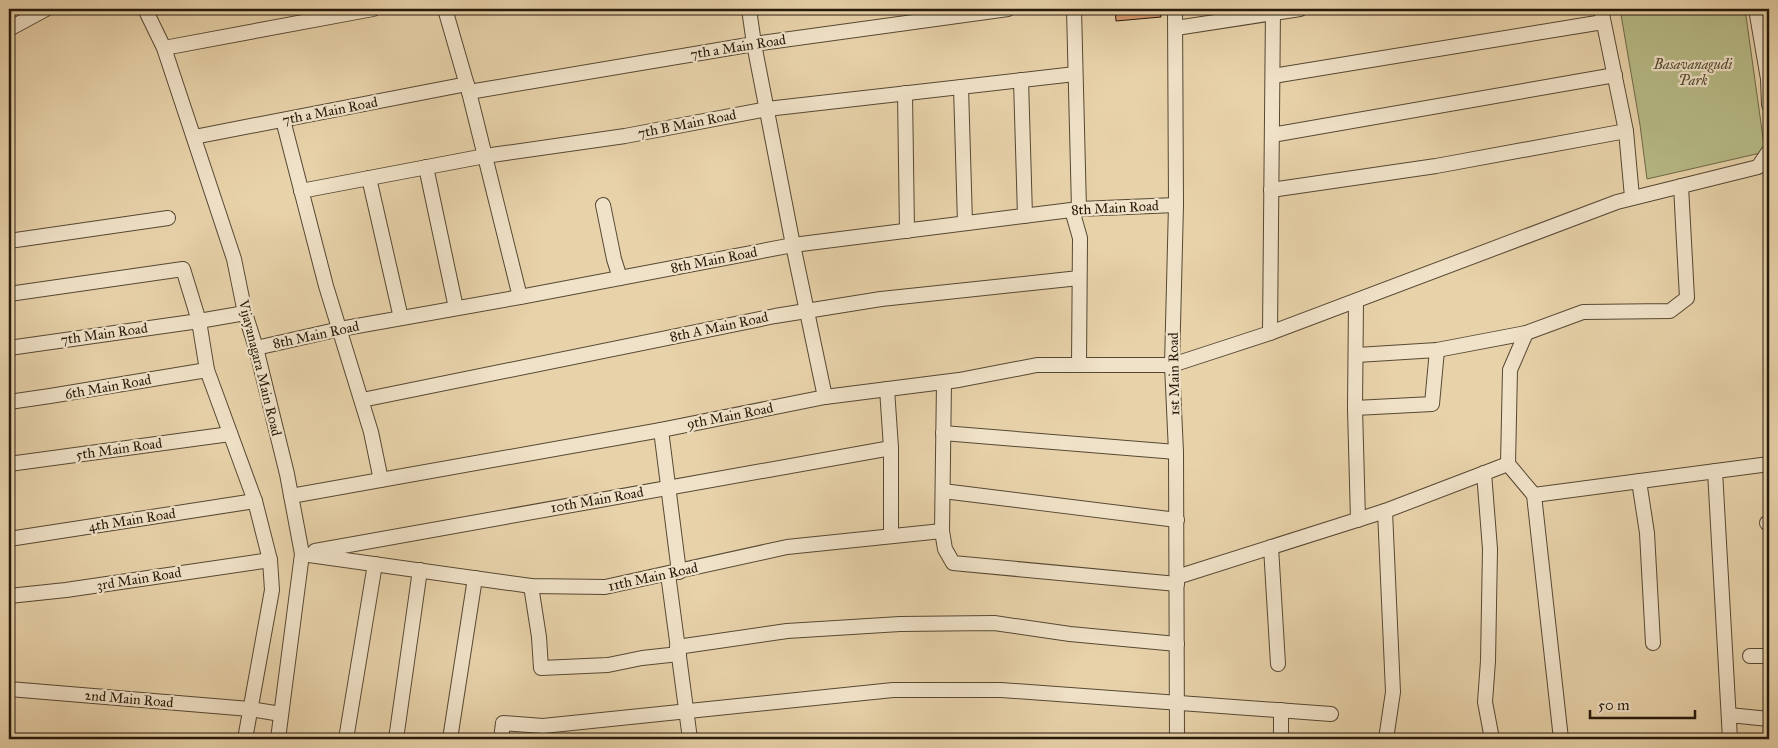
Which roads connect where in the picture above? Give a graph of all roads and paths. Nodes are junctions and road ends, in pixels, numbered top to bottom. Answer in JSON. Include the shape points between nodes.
{"nodes":[{"id":1,"x":46,"y":9,"type":"edge"},
{"id":2,"x":145,"y":9,"type":"edge"},
{"id":3,"x":373,"y":9,"type":"edge"},
{"id":4,"x":445,"y":9,"type":"edge"},
{"id":5,"x":749,"y":9,"type":"edge"},
{"id":6,"x":1008,"y":9,"type":"edge"},
{"id":7,"x":1074,"y":9,"type":"edge"},
{"id":8,"x":1175,"y":9,"type":"edge"},
{"id":9,"x":1300,"y":9,"type":"edge"},
{"id":10,"x":1756,"y":9,"type":"edge"},
{"id":11,"x":1273,"y":11,"type":"edge"},
{"id":12,"x":1602,"y":15,"type":"edge"},
{"id":13,"x":1176,"y":28,"type":"junction"},
{"id":14,"x":9,"y":29,"type":"edge"},
{"id":15,"x":754,"y":44,"type":"junction"},
{"id":16,"x":164,"y":48,"type":"junction"},
{"id":17,"x":1075,"y":74,"type":"junction"},
{"id":18,"x":1273,"y":76,"type":"junction"},
{"id":19,"x":1615,"y":76,"type":"junction"},
{"id":20,"x":1021,"y":80,"type":"junction"},
{"id":21,"x":1769,"y":80,"type":"edge"},
{"id":22,"x":962,"y":87,"type":"junction"},
{"id":23,"x":468,"y":88,"type":"junction"},
{"id":24,"x":906,"y":93,"type":"junction"},
{"id":25,"x":1769,"y":105,"type":"edge"},
{"id":26,"x":767,"y":109,"type":"junction"},
{"id":27,"x":283,"y":120,"type":"junction"},
{"id":28,"x":1626,"y":131,"type":"junction"},
{"id":29,"x":1272,"y":135,"type":"junction"},
{"id":30,"x":194,"y":137,"type":"junction"},
{"id":31,"x":1769,"y":151,"type":"edge"},
{"id":32,"x":485,"y":156,"type":"junction"},
{"id":33,"x":426,"y":167,"type":"junction"},
{"id":34,"x":369,"y":178,"type":"junction"},
{"id":35,"x":1681,"y":186,"type":"junction"},
{"id":36,"x":1272,"y":190,"type":"junction"},
{"id":37,"x":301,"y":191,"type":"junction"},
{"id":38,"x":1632,"y":197,"type":"junction"},
{"id":39,"x":603,"y":206,"type":"dead end"},
{"id":40,"x":1176,"y":206,"type":"junction"},
{"id":41,"x":1075,"y":209,"type":"junction"},
{"id":42,"x":1025,"y":216,"type":"junction"},
{"id":43,"x":168,"y":218,"type":"dead end"},
{"id":44,"x":965,"y":224,"type":"junction"},
{"id":45,"x":907,"y":231,"type":"junction"},
{"id":46,"x":9,"y":241,"type":"edge"},
{"id":47,"x":793,"y":245,"type":"junction"},
{"id":48,"x":620,"y":278,"type":"junction"},
{"id":49,"x":1079,"y":278,"type":"junction"},
{"id":50,"x":9,"y":294,"type":"edge"},
{"id":51,"x":520,"y":297,"type":"junction"},
{"id":52,"x":1356,"y":301,"type":"junction"},
{"id":53,"x":456,"y":308,"type":"junction"},
{"id":54,"x":806,"y":311,"type":"junction"},
{"id":55,"x":245,"y":313,"type":"junction"},
{"id":56,"x":401,"y":318,"type":"junction"},
{"id":57,"x":199,"y":321,"type":"junction"},
{"id":58,"x":340,"y":329,"type":"junction"},
{"id":59,"x":1270,"y":333,"type":"junction"},
{"id":60,"x":1526,"y":333,"type":"junction"},
{"id":61,"x":9,"y":348,"type":"edge"},
{"id":62,"x":256,"y":348,"type":"junction"},
{"id":63,"x":1437,"y":350,"type":"junction"},
{"id":64,"x":1357,"y":355,"type":"junction"},
{"id":65,"x":1079,"y":365,"type":"junction"},
{"id":66,"x":1172,"y":365,"type":"junction"},
{"id":67,"x":207,"y":370,"type":"junction"},
{"id":68,"x":944,"y":382,"type":"junction"},
{"id":69,"x":887,"y":389,"type":"junction"},
{"id":70,"x":825,"y":397,"type":"junction"},
{"id":71,"x":362,"y":400,"type":"junction"},
{"id":72,"x":9,"y":402,"type":"edge"},
{"id":73,"x":1355,"y":408,"type":"junction"},
{"id":74,"x":661,"y":430,"type":"junction"},
{"id":75,"x":943,"y":433,"type":"junction"},
{"id":76,"x":230,"y":434,"type":"junction"},
{"id":77,"x":891,"y":448,"type":"junction"},
{"id":78,"x":1176,"y":452,"type":"junction"},
{"id":79,"x":9,"y":464,"type":"edge"},
{"id":80,"x":1508,"y":464,"type":"junction"},
{"id":81,"x":1769,"y":464,"type":"edge"},
{"id":82,"x":1715,"y":471,"type":"junction"},
{"id":83,"x":1484,"y":473,"type":"junction"},
{"id":84,"x":381,"y":480,"type":"junction"},
{"id":85,"x":1639,"y":481,"type":"junction"},
{"id":86,"x":668,"y":487,"type":"junction"},
{"id":87,"x":943,"y":491,"type":"junction"},
{"id":88,"x":1534,"y":495,"type":"junction"},
{"id":89,"x":291,"y":496,"type":"junction"},
{"id":90,"x":255,"y":501,"type":"junction"},
{"id":91,"x":1386,"y":510,"type":"junction"},
{"id":92,"x":1177,"y":520,"type":"junction"},
{"id":93,"x":1358,"y":520,"type":"junction"},
{"id":94,"x":942,"y":531,"type":"junction"},
{"id":95,"x":891,"y":536,"type":"junction"},
{"id":96,"x":9,"y":539,"type":"edge"},
{"id":97,"x":1272,"y":547,"type":"junction"},
{"id":98,"x":302,"y":554,"type":"junction"},
{"id":99,"x":270,"y":560,"type":"junction"},
{"id":100,"x":375,"y":564,"type":"junction"},
{"id":101,"x":420,"y":570,"type":"junction"},
{"id":102,"x":673,"y":573,"type":"junction"},
{"id":103,"x":475,"y":578,"type":"junction"},
{"id":104,"x":1177,"y":581,"type":"junction"},
{"id":105,"x":531,"y":586,"type":"junction"},
{"id":106,"x":9,"y":596,"type":"edge"},
{"id":107,"x":1653,"y":643,"type":"dead end"},
{"id":108,"x":1177,"y":644,"type":"junction"},
{"id":109,"x":678,"y":650,"type":"junction"},
{"id":110,"x":1750,"y":656,"type":"dead end"},
{"id":111,"x":1769,"y":656,"type":"edge"},
{"id":112,"x":1278,"y":664,"type":"dead end"},
{"id":113,"x":9,"y":690,"type":"edge"},
{"id":114,"x":1177,"y":703,"type":"junction"},
{"id":115,"x":250,"y":709,"type":"junction"},
{"id":116,"x":1281,"y":710,"type":"junction"},
{"id":117,"x":686,"y":711,"type":"junction"},
{"id":118,"x":281,"y":714,"type":"junction"},
{"id":119,"x":1331,"y":714,"type":"dead end"},
{"id":120,"x":1729,"y":715,"type":"junction"},
{"id":121,"x":1769,"y":719,"type":"edge"},
{"id":122,"x":245,"y":739,"type":"edge"},
{"id":123,"x":278,"y":739,"type":"edge"},
{"id":124,"x":346,"y":739,"type":"edge"},
{"id":125,"x":396,"y":739,"type":"edge"},
{"id":126,"x":450,"y":739,"type":"edge"},
{"id":127,"x":500,"y":739,"type":"edge"},
{"id":128,"x":690,"y":739,"type":"edge"},
{"id":129,"x":1177,"y":739,"type":"edge"},
{"id":130,"x":1281,"y":739,"type":"edge"},
{"id":131,"x":1386,"y":739,"type":"edge"},
{"id":132,"x":1492,"y":739,"type":"edge"},
{"id":133,"x":1561,"y":739,"type":"edge"},
{"id":134,"x":1730,"y":739,"type":"edge"}],
"edges":[{"from":1,"to":14,"type":"street"},
{"from":2,"to":16,"type":"street","name":"Vijayanagara Main Road"},
{"from":3,"to":16,"type":"street"},
{"from":4,"to":23,"type":"street"},
{"from":5,"to":15,"type":"street"},
{"from":6,"to":15,"type":"street","name":"7th a Main Road"},
{"from":7,"to":17,"type":"street"},
{"from":8,"to":13,"type":"street","name":"1st Main Road"},
{"from":9,"to":11,"type":"street"},
{"from":10,"to":21,"type":"street"},
{"from":11,"to":13,"type":"street"},
{"from":11,"to":18,"type":"street"},
{"from":12,"to":18,"type":"street"},
{"from":12,"to":19,"type":"street"},
{"from":13,"to":40,"type":"street","name":"1st Main Road"},
{"from":15,"to":23,"type":"street","name":"7th a Main Road"},
{"from":15,"to":26,"type":"street"},
{"from":16,"to":30,"type":"street","name":"Vijayanagara Main Road"},
{"from":17,"to":20,"type":"street","name":"7th B Main Road"},
{"from":17,"to":41,"type":"street"},
{"from":18,"to":29,"type":"street"},
{"from":19,"to":28,"type":"street"},
{"from":19,"to":29,"type":"street"},
{"from":20,"to":22,"type":"street","name":"7th B Main Road"},
{"from":20,"to":42,"type":"street"},
{"from":21,"to":25,"type":"street"},
{"from":22,"to":24,"type":"street","name":"7th B Main Road"},
{"from":22,"to":44,"type":"street"},
{"from":23,"to":27,"type":"street","name":"7th a Main Road"},
{"from":23,"to":32,"type":"street"},
{"from":24,"to":26,"type":"street","name":"7th B Main Road"},
{"from":24,"to":45,"type":"street"},
{"from":26,"to":32,"type":"street","name":"7th B Main Road","via":[[625,136]]},
{"from":26,"to":47,"type":"street"},
{"from":27,"to":30,"type":"street","name":"7th a Main Road"},
{"from":27,"to":37,"type":"street"},
{"from":28,"to":36,"type":"street","via":[[1436,166]]},
{"from":28,"to":38,"type":"street"},
{"from":29,"to":36,"type":"street"},
{"from":30,"to":55,"type":"street","name":"Vijayanagara Main Road","via":[[234,259]]},
{"from":31,"to":35,"type":"street","name":"9th Main Road","via":[[1758,166]]},
{"from":32,"to":33,"type":"street","name":"7th B Main Road"},
{"from":32,"to":51,"type":"street"},
{"from":33,"to":34,"type":"street","name":"7th B Main Road"},
{"from":33,"to":53,"type":"street"},
{"from":34,"to":37,"type":"street","name":"7th B Main Road"},
{"from":34,"to":56,"type":"street"},
{"from":35,"to":38,"type":"street","name":"9th Main Road"},
{"from":35,"to":60,"type":"street","via":[[1687,298],[1670,311],[1583,312]]},
{"from":36,"to":59,"type":"street"},
{"from":37,"to":58,"type":"street"},
{"from":38,"to":52,"type":"street","name":"9th Main Road"},
{"from":39,"to":48,"type":"street"},
{"from":40,"to":41,"type":"street","name":"8th Main Road"},
{"from":40,"to":66,"type":"street","name":"1st Main Road"},
{"from":41,"to":42,"type":"street","name":"8th Main Road"},
{"from":41,"to":49,"type":"street","via":[[1080,238]]},
{"from":42,"to":44,"type":"street","name":"8th Main Road"},
{"from":43,"to":46,"type":"street"},
{"from":44,"to":45,"type":"street","name":"8th Main Road"},
{"from":45,"to":47,"type":"street","name":"8th Main Road"},
{"from":47,"to":48,"type":"street","name":"8th Main Road"},
{"from":47,"to":54,"type":"street"},
{"from":48,"to":51,"type":"street","name":"8th Main Road"},
{"from":49,"to":54,"type":"street","name":"8th A Main Road","via":[[881,299]]},
{"from":49,"to":65,"type":"street"},
{"from":50,"to":57,"type":"street","via":[[182,269]]},
{"from":51,"to":53,"type":"street","name":"8th Main Road"},
{"from":52,"to":59,"type":"street","name":"9th Main Road"},
{"from":52,"to":64,"type":"street"},
{"from":53,"to":56,"type":"street","name":"8th Main Road"},
{"from":54,"to":70,"type":"street"},
{"from":54,"to":71,"type":"street","name":"8th A Main Road"},
{"from":55,"to":57,"type":"street","name":"7th Main Road"},
{"from":55,"to":62,"type":"street","name":"Vijayanagara Main Road"},
{"from":56,"to":58,"type":"street","name":"8th Main Road"},
{"from":57,"to":61,"type":"street","name":"7th Main Road"},
{"from":57,"to":67,"type":"street"},
{"from":58,"to":62,"type":"street","name":"8th Main Road"},
{"from":58,"to":71,"type":"street"},
{"from":59,"to":66,"type":"street","name":"9th Main Road"},
{"from":60,"to":63,"type":"street"},
{"from":60,"to":80,"type":"street","via":[[1510,370]]},
{"from":62,"to":89,"type":"street","name":"Vijayanagara Main Road"},
{"from":63,"to":64,"type":"street"},
{"from":63,"to":73,"type":"street","via":[[1432,404]]},
{"from":64,"to":73,"type":"street"},
{"from":65,"to":66,"type":"street","name":"9th Main Road"},
{"from":65,"to":68,"type":"street","name":"9th Main Road","via":[[1037,365]]},
{"from":66,"to":78,"type":"street","name":"1st Main Road"},
{"from":67,"to":72,"type":"street","name":"6th Main Road"},
{"from":67,"to":76,"type":"street"},
{"from":68,"to":69,"type":"street","name":"9th Main Road"},
{"from":68,"to":75,"type":"street"},
{"from":69,"to":70,"type":"street","name":"9th Main Road"},
{"from":69,"to":77,"type":"street"},
{"from":70,"to":74,"type":"street","name":"9th Main Road"},
{"from":71,"to":84,"type":"street"},
{"from":73,"to":93,"type":"street"},
{"from":74,"to":84,"type":"street","name":"9th Main Road"},
{"from":74,"to":86,"type":"street"},
{"from":75,"to":78,"type":"street"},
{"from":75,"to":87,"type":"street"},
{"from":76,"to":79,"type":"street","name":"5th Main Road"},
{"from":76,"to":90,"type":"street"},
{"from":77,"to":86,"type":"street","name":"10th Main Road"},
{"from":77,"to":95,"type":"street"},
{"from":78,"to":92,"type":"street","name":"1st Main Road"},
{"from":80,"to":83,"type":"street"},
{"from":80,"to":88,"type":"street"},
{"from":81,"to":82,"type":"street"},
{"from":82,"to":85,"type":"street"},
{"from":82,"to":120,"type":"street"},
{"from":83,"to":91,"type":"street"},
{"from":83,"to":132,"type":"street","via":[[1490,549],[1485,702]]},
{"from":84,"to":89,"type":"street","name":"9th Main Road"},
{"from":85,"to":88,"type":"street"},
{"from":85,"to":107,"type":"street","via":[[1647,533]]},
{"from":86,"to":98,"type":"street","name":"10th Main Road"},
{"from":86,"to":102,"type":"street"},
{"from":87,"to":92,"type":"street"},
{"from":87,"to":94,"type":"street"},
{"from":88,"to":133,"type":"street"},
{"from":89,"to":98,"type":"street","name":"Vijayanagara Main Road"},
{"from":90,"to":96,"type":"street","name":"4th Main Road"},
{"from":90,"to":99,"type":"street"},
{"from":91,"to":93,"type":"street"},
{"from":91,"to":131,"type":"street","via":[[1393,692]]},
{"from":92,"to":104,"type":"street","name":"1st Main Road"},
{"from":93,"to":97,"type":"street"},
{"from":94,"to":95,"type":"street","name":"11th Main Road"},
{"from":94,"to":104,"type":"street","via":[[945,550],[953,563]]},
{"from":95,"to":102,"type":"street","name":"11th Main Road","via":[[787,547]]},
{"from":97,"to":104,"type":"street"},
{"from":97,"to":112,"type":"street"},
{"from":98,"to":100,"type":"street","name":"11th Main Road"},
{"from":98,"to":118,"type":"street","name":"Vijayanagara Main Road"},
{"from":99,"to":106,"type":"street","name":"3rd Main Road"},
{"from":99,"to":115,"type":"street","via":[[272,590]]},
{"from":100,"to":101,"type":"street","name":"11th Main Road"},
{"from":100,"to":124,"type":"street"},
{"from":101,"to":103,"type":"street","name":"11th Main Road"},
{"from":101,"to":125,"type":"street"},
{"from":102,"to":105,"type":"street","name":"11th Main Road","via":[[605,587]]},
{"from":102,"to":109,"type":"street"},
{"from":103,"to":105,"type":"street","name":"11th Main Road"},
{"from":103,"to":126,"type":"street"},
{"from":104,"to":108,"type":"street","name":"1st Main Road"},
{"from":105,"to":109,"type":"street","via":[[541,668],[608,666]]},
{"from":108,"to":109,"type":"street","via":[[994,624],[900,624],[787,631]]},
{"from":108,"to":114,"type":"street","name":"1st Main Road"},
{"from":109,"to":117,"type":"street"},
{"from":110,"to":111,"type":"street"},
{"from":113,"to":115,"type":"street","name":"2nd Main Road"},
{"from":114,"to":116,"type":"street"},
{"from":114,"to":117,"type":"street","via":[[1001,690],[893,690]]},
{"from":114,"to":129,"type":"street","name":"1st Main Road"},
{"from":115,"to":118,"type":"street","name":"2nd Main Road"},
{"from":115,"to":122,"type":"street"},
{"from":116,"to":119,"type":"street"},
{"from":116,"to":130,"type":"street"},
{"from":117,"to":127,"type":"street","via":[[543,726],[503,723]]},
{"from":117,"to":128,"type":"street"},
{"from":118,"to":123,"type":"street","name":"Vijayanagara Main Road"},
{"from":120,"to":121,"type":"street"},
{"from":120,"to":134,"type":"street"}]}
